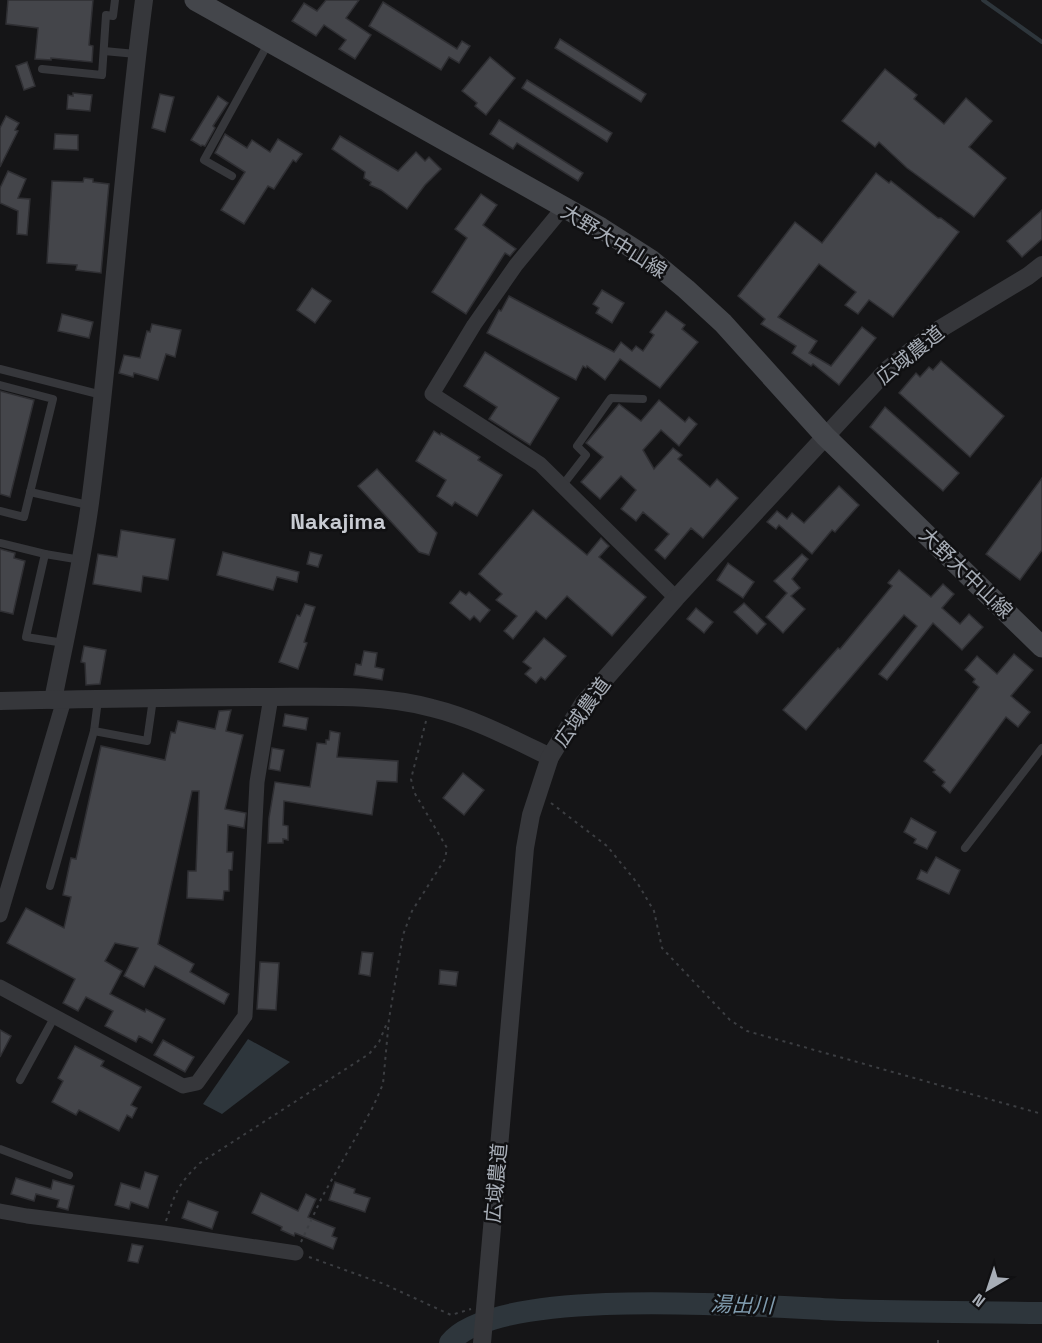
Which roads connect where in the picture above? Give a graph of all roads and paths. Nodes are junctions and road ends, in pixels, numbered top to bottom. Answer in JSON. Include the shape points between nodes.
{"nodes":[{"id":1,"x":115,"y":0,"type":"edge"},
{"id":2,"x":144,"y":0,"type":"edge"},
{"id":3,"x":195,"y":0,"type":"edge"},
{"id":4,"x":269,"y":42,"type":"junction"},
{"id":5,"x":104,"y":51,"type":"junction"},
{"id":6,"x":137,"y":54,"type":"junction"},
{"id":7,"x":42,"y":69,"type":"dead end"},
{"id":8,"x":232,"y":176,"type":"dead end"},
{"id":9,"x":563,"y":208,"type":"junction"},
{"id":10,"x":1042,"y":265,"type":"edge"},
{"id":11,"x":0,"y":369,"type":"edge"},
{"id":12,"x":0,"y":385,"type":"edge"},
{"id":13,"x":104,"y":395,"type":"junction"},
{"id":14,"x":643,"y":399,"type":"dead end"},
{"id":15,"x":825,"y":436,"type":"junction"},
{"id":16,"x":562,"y":486,"type":"junction"},
{"id":17,"x":30,"y":492,"type":"junction"},
{"id":18,"x":90,"y":506,"type":"junction"},
{"id":19,"x":0,"y":511,"type":"edge"},
{"id":20,"x":0,"y":543,"type":"edge"},
{"id":21,"x":45,"y":554,"type":"junction"},
{"id":22,"x":81,"y":560,"type":"junction"},
{"id":23,"x":676,"y":598,"type":"junction"},
{"id":24,"x":64,"y":643,"type":"junction"},
{"id":25,"x":1042,"y":647,"type":"edge"},
{"id":26,"x":271,"y":697,"type":"junction"},
{"id":27,"x":153,"y":699,"type":"junction"},
{"id":28,"x":59,"y":700,"type":"junction"},
{"id":29,"x":98,"y":700,"type":"junction"},
{"id":30,"x":0,"y":701,"type":"edge"},
{"id":31,"x":431,"y":707,"type":"junction"},
{"id":32,"x":94,"y":731,"type":"junction"},
{"id":33,"x":1042,"y":748,"type":"edge"},
{"id":34,"x":549,"y":757,"type":"junction"},
{"id":35,"x":537,"y":793,"type":"junction"},
{"id":36,"x":965,"y":849,"type":"dead end"},
{"id":37,"x":50,"y":886,"type":"dead end"},
{"id":38,"x":0,"y":915,"type":"edge"},
{"id":39,"x":0,"y":987,"type":"edge"},
{"id":40,"x":55,"y":1016,"type":"junction"},
{"id":41,"x":389,"y":1019,"type":"junction"},
{"id":42,"x":20,"y":1080,"type":"dead end"},
{"id":43,"x":1042,"y":1114,"type":"edge"},
{"id":44,"x":0,"y":1149,"type":"edge"},
{"id":45,"x":69,"y":1175,"type":"dead end"},
{"id":46,"x":0,"y":1211,"type":"edge"},
{"id":47,"x":163,"y":1233,"type":"junction"},
{"id":48,"x":296,"y":1254,"type":"junction"},
{"id":49,"x":484,"y":1308,"type":"junction"},
{"id":50,"x":938,"y":1337,"type":"dead end"},
{"id":51,"x":482,"y":1340,"type":"edge"},
{"id":52,"x":938,"y":1343,"type":"edge"}],
"edges":[{"from":1,"to":5,"type":"lane","via":[[113,16],[106,15]]},
{"from":2,"to":6,"type":"street"},
{"from":3,"to":4,"type":"main road","name":"大野大中山線"},
{"from":4,"to":8,"type":"lane","via":[[204,160]]},
{"from":4,"to":9,"type":"main road","name":"大野大中山線"},
{"from":5,"to":6,"type":"lane"},
{"from":5,"to":7,"type":"lane","via":[[102,75]]},
{"from":6,"to":13,"type":"street"},
{"from":9,"to":15,"type":"main road","name":"大野大中山線","via":[[651,260],[686,288],[723,323]]},
{"from":9,"to":16,"type":"street","via":[[480,316],[432,394],[540,464]]},
{"from":10,"to":15,"type":"street","name":"広域農道","via":[[926,339],[888,369]]},
{"from":11,"to":13,"type":"lane"},
{"from":12,"to":17,"type":"lane","via":[[53,399]]},
{"from":13,"to":18,"type":"street"},
{"from":14,"to":16,"type":"lane","via":[[611,398],[577,446],[586,455]]},
{"from":15,"to":23,"type":"street","name":"広域農道"},
{"from":15,"to":25,"type":"main road","name":"大野大中山線"},
{"from":16,"to":23,"type":"street"},
{"from":17,"to":18,"type":"lane"},
{"from":17,"to":19,"type":"lane","via":[[24,517]]},
{"from":18,"to":22,"type":"street"},
{"from":20,"to":21,"type":"lane"},
{"from":21,"to":22,"type":"lane"},
{"from":21,"to":24,"type":"lane","via":[[26,637]]},
{"from":22,"to":24,"type":"street"},
{"from":23,"to":34,"type":"street","name":"広域農道","via":[[583,704]]},
{"from":24,"to":28,"type":"street"},
{"from":26,"to":27,"type":"street"},
{"from":26,"to":31,"type":"street","via":[[372,699]]},
{"from":26,"to":40,"type":"street","via":[[257,782],[245,1016],[197,1083],[183,1086]]},
{"from":27,"to":29,"type":"street"},
{"from":27,"to":32,"type":"lane","via":[[147,741]]},
{"from":28,"to":29,"type":"street"},
{"from":28,"to":30,"type":"street"},
{"from":28,"to":38,"type":"street"},
{"from":29,"to":32,"type":"lane"},
{"from":31,"to":34,"type":"street","via":[[494,730]]},
{"from":31,"to":41,"type":"path","via":[[411,779],[414,792],[447,848],[445,859],[412,911],[403,935]]},
{"from":32,"to":37,"type":"lane"},
{"from":33,"to":36,"type":"lane"},
{"from":34,"to":35,"type":"street","name":"広域農道"},
{"from":35,"to":43,"type":"path","via":[[608,846],[654,911],[662,948],[730,1020],[747,1031]]},
{"from":35,"to":49,"type":"street","name":"広域農道","via":[[525,848]]},
{"from":39,"to":40,"type":"street"},
{"from":40,"to":42,"type":"lane"},
{"from":41,"to":47,"type":"path","via":[[369,1054],[200,1163],[185,1177],[176,1190]]},
{"from":41,"to":48,"type":"path","via":[[383,1084]]},
{"from":44,"to":45,"type":"lane"},
{"from":46,"to":47,"type":"street"},
{"from":47,"to":48,"type":"street"},
{"from":48,"to":49,"type":"path","via":[[384,1284],[451,1315]]},
{"from":49,"to":51,"type":"street","name":"広域農道"},
{"from":50,"to":52,"type":"path"}]}
